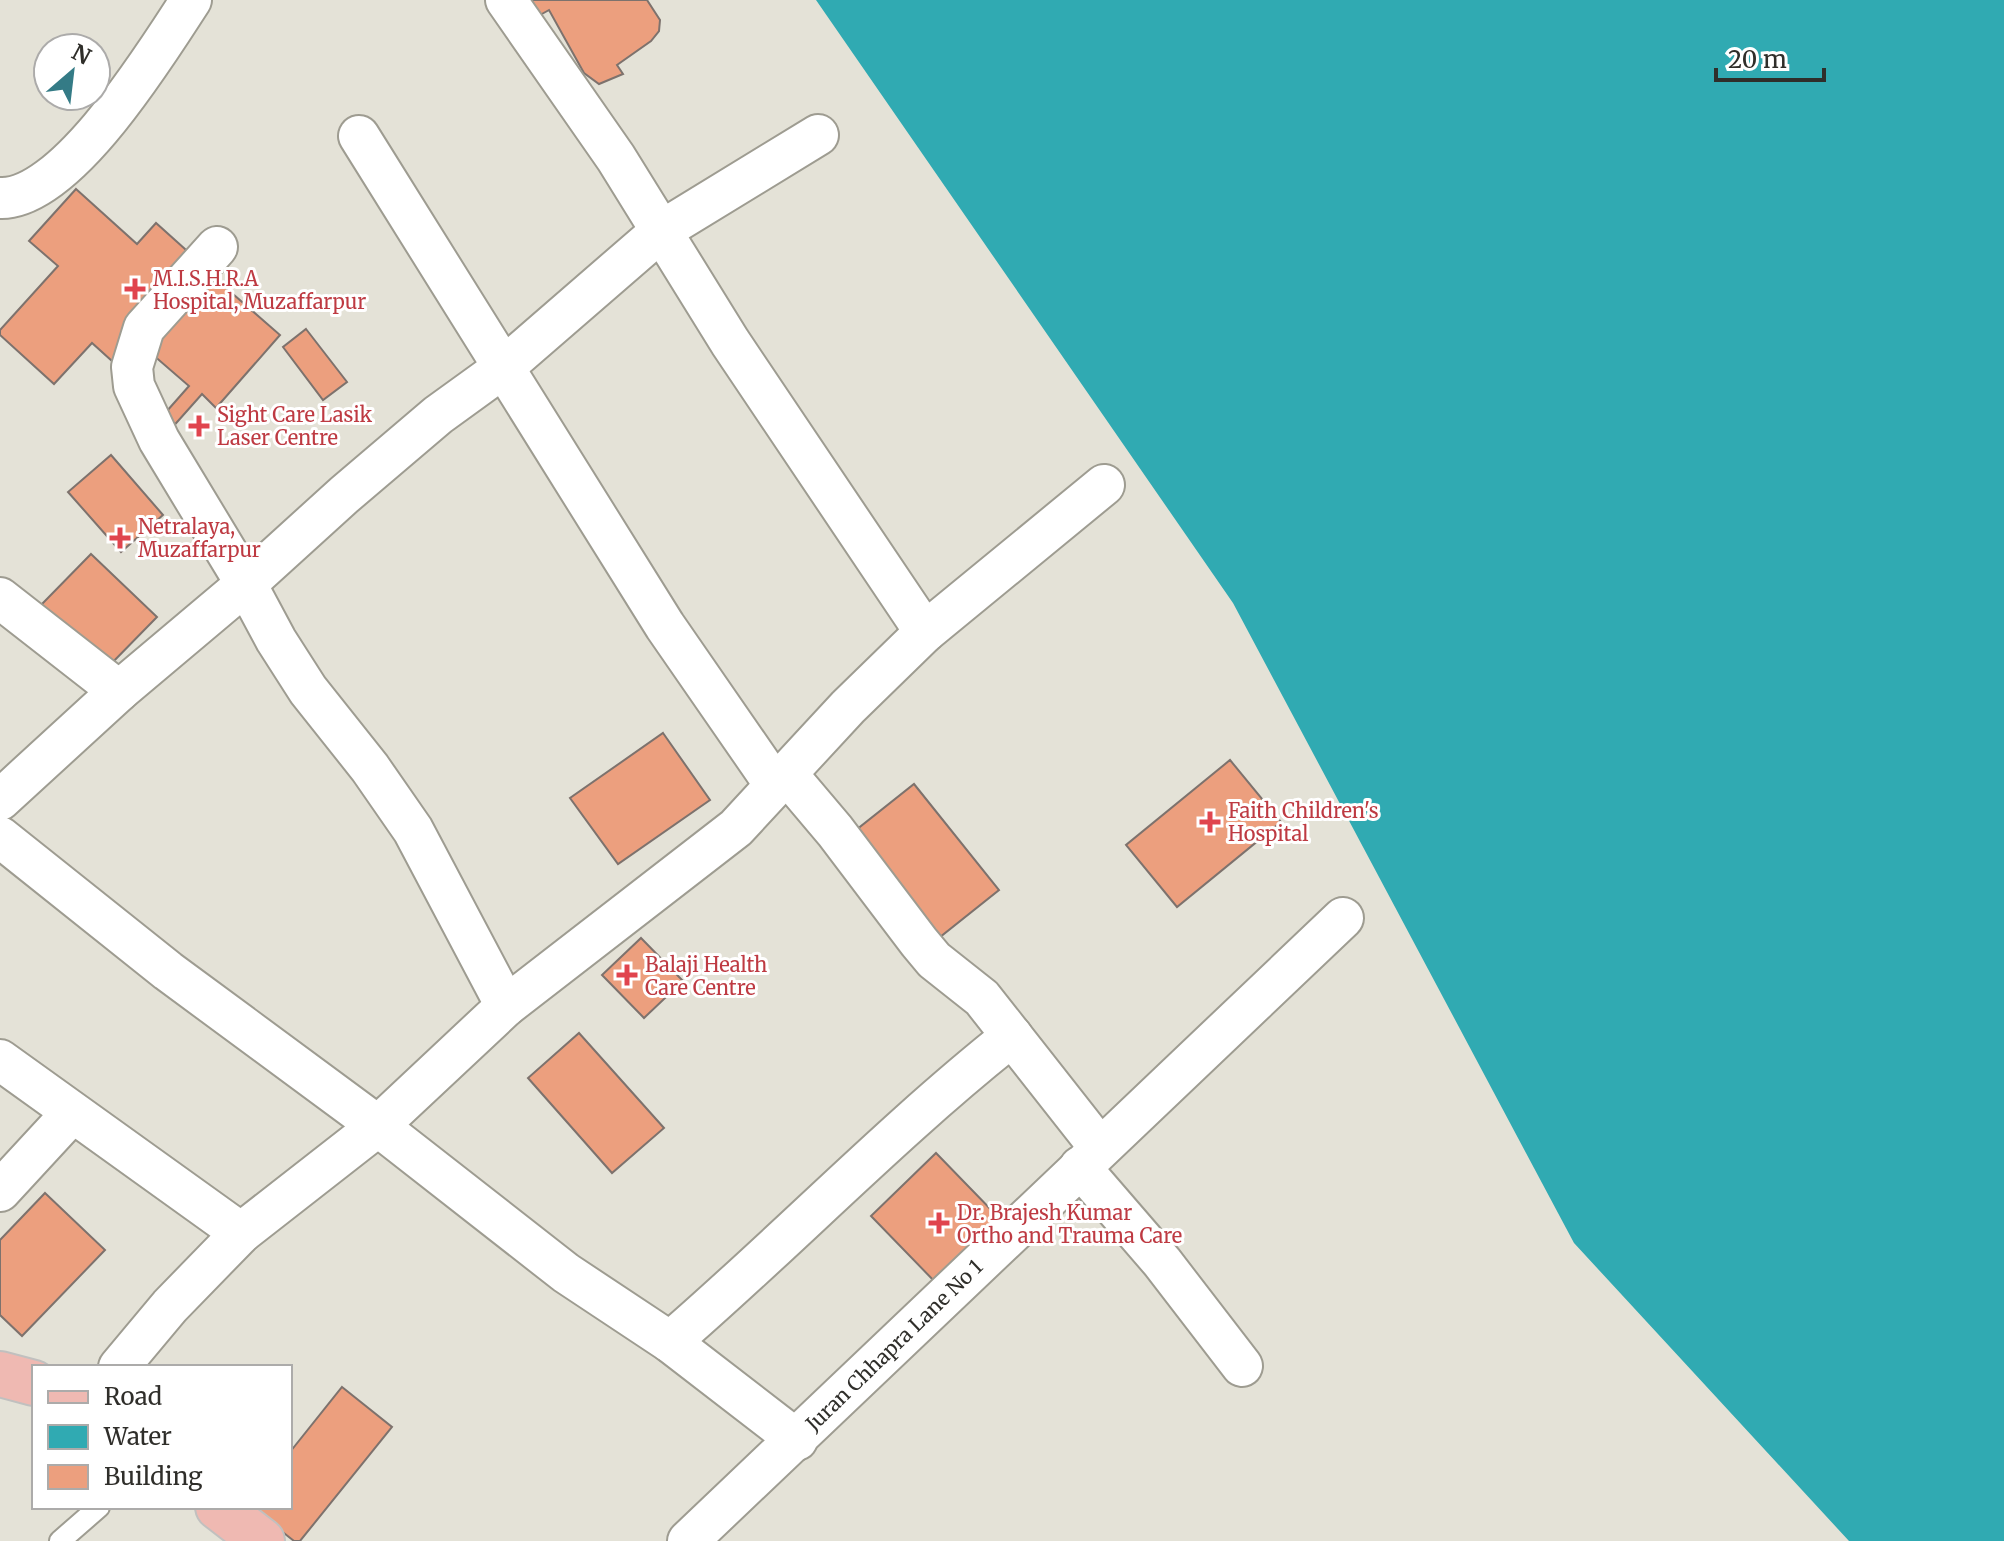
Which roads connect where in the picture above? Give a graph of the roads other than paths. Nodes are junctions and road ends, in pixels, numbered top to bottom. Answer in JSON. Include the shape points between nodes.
{"nodes":[{"id":1,"x":191,"y":0,"type":"edge"},
{"id":2,"x":506,"y":0,"type":"edge"},
{"id":3,"x":818,"y":135,"type":"dead end"},
{"id":4,"x":359,"y":136,"type":"dead end"},
{"id":5,"x":0,"y":198,"type":"edge"},
{"id":6,"x":661,"y":231,"type":"junction"},
{"id":7,"x":217,"y":247,"type":"dead end"},
{"id":8,"x":503,"y":368,"type":"junction"},
{"id":9,"x":1104,"y":485,"type":"dead end"},
{"id":10,"x":246,"y":584,"type":"junction"},
{"id":11,"x":0,"y":598,"type":"edge"},
{"id":12,"x":925,"y":632,"type":"junction"},
{"id":13,"x":119,"y":691,"type":"junction"},
{"id":14,"x":781,"y":779,"type":"junction"},
{"id":15,"x":0,"y":800,"type":"edge"},
{"id":16,"x":0,"y":837,"type":"edge"},
{"id":17,"x":1343,"y":918,"type":"dead end"},
{"id":18,"x":506,"y":1006,"type":"junction"},
{"id":19,"x":1012,"y":1036,"type":"junction"},
{"id":20,"x":0,"y":1060,"type":"edge"},
{"id":21,"x":72,"y":1113,"type":"junction"},
{"id":22,"x":378,"y":1126,"type":"junction"},
{"id":23,"x":1090,"y":1158,"type":"junction"},
{"id":24,"x":0,"y":1191,"type":"edge"},
{"id":25,"x":241,"y":1233,"type":"junction"},
{"id":26,"x":670,"y":1342,"type":"junction"},
{"id":27,"x":121,"y":1365,"type":"edge"},
{"id":28,"x":1242,"y":1366,"type":"dead end"},
{"id":29,"x":0,"y":1374,"type":"edge"},
{"id":30,"x":32,"y":1382,"type":"edge"},
{"id":31,"x":797,"y":1440,"type":"junction"},
{"id":32,"x":97,"y":1509,"type":"edge"},
{"id":33,"x":221,"y":1509,"type":"edge"},
{"id":34,"x":60,"y":1541,"type":"edge"},
{"id":35,"x":262,"y":1541,"type":"edge"},
{"id":36,"x":688,"y":1541,"type":"edge"}],
"edges":[{"from":1,"to":5,"type":"street","via":[[131,88],[70,162],[28,194]]},
{"from":2,"to":6,"type":"street"},
{"from":3,"to":6,"type":"street"},
{"from":4,"to":8,"type":"street"},
{"from":6,"to":8,"type":"street"},
{"from":6,"to":12,"type":"street"},
{"from":7,"to":10,"type":"street","via":[[144,328],[132,367],[134,386],[159,440]]},
{"from":8,"to":10,"type":"street","via":[[438,415]]},
{"from":8,"to":14,"type":"street","via":[[665,626]]},
{"from":9,"to":12,"type":"street"},
{"from":10,"to":13,"type":"street"},
{"from":10,"to":18,"type":"street","via":[[308,690],[413,830]]},
{"from":11,"to":13,"type":"street"},
{"from":12,"to":14,"type":"street"},
{"from":13,"to":15,"type":"street"},
{"from":14,"to":18,"type":"street","via":[[736,828]]},
{"from":14,"to":19,"type":"street","via":[[835,831],[934,960],[982,998]]},
{"from":16,"to":22,"type":"street","via":[[168,971]]},
{"from":17,"to":23,"type":"street","name":"Juran Chhapra Lane No 1"},
{"from":18,"to":22,"type":"street"},
{"from":19,"to":23,"type":"street"},
{"from":19,"to":26,"type":"street","via":[[893,1135]]},
{"from":20,"to":21,"type":"street"},
{"from":21,"to":24,"type":"street"},
{"from":21,"to":25,"type":"street"},
{"from":22,"to":25,"type":"street"},
{"from":22,"to":26,"type":"street","via":[[566,1273]]},
{"from":23,"to":28,"type":"street"},
{"from":23,"to":31,"type":"street","name":"Juran Chhapra Lane No 1"},
{"from":25,"to":27,"type":"street"},
{"from":26,"to":31,"type":"street"},
{"from":29,"to":30,"type":"main road"},
{"from":31,"to":36,"type":"street","name":"Juran Chhapra Lane No 1"},
{"from":32,"to":34,"type":"lane"},
{"from":33,"to":35,"type":"main road"}]}
